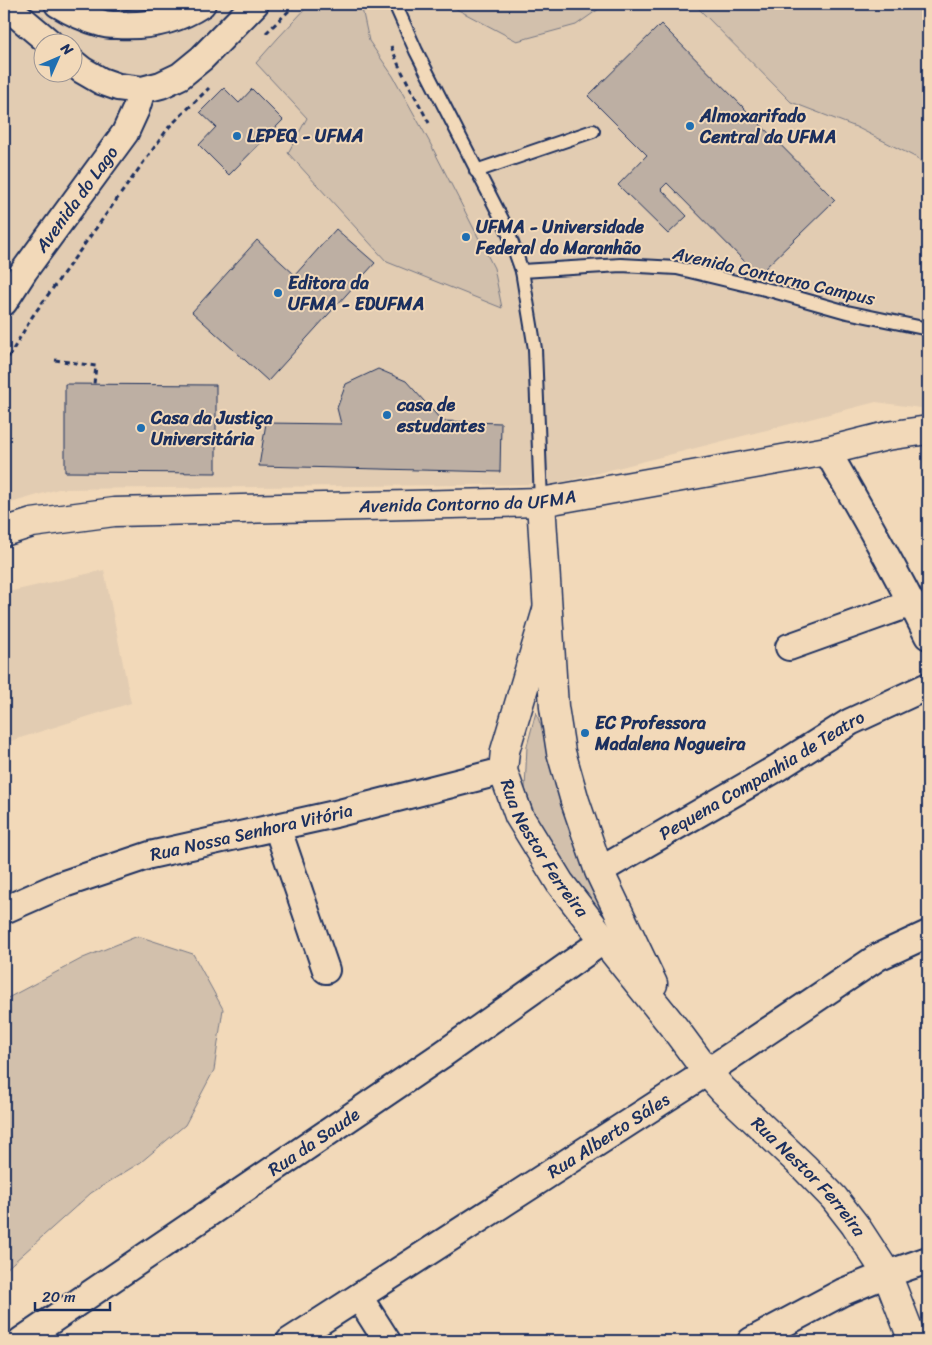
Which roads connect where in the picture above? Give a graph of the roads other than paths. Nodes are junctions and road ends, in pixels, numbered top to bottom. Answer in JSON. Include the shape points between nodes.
{"nodes":[{"id":1,"x":4,"y":4,"type":"edge"},
{"id":2,"x":58,"y":4,"type":"edge"},
{"id":3,"x":202,"y":4,"type":"edge"},
{"id":4,"x":255,"y":4,"type":"edge"},
{"id":5,"x":395,"y":4,"type":"edge"},
{"id":6,"x":37,"y":32,"type":"edge"},
{"id":7,"x":82,"y":70,"type":"edge"},
{"id":8,"x":142,"y":90,"type":"junction"},
{"id":9,"x":594,"y":131,"type":"dead end"},
{"id":10,"x":476,"y":170,"type":"junction"},
{"id":11,"x":522,"y":271,"type":"junction"},
{"id":12,"x":4,"y":302,"type":"edge"},
{"id":13,"x":928,"y":329,"type":"edge"},
{"id":14,"x":928,"y":430,"type":"edge"},
{"id":15,"x":827,"y":451,"type":"junction"},
{"id":16,"x":541,"y":502,"type":"junction"},
{"id":17,"x":4,"y":532,"type":"edge"},
{"id":18,"x":912,"y":603,"type":"junction"},
{"id":19,"x":547,"y":610,"type":"junction"},
{"id":20,"x":928,"y":636,"type":"edge"},
{"id":21,"x":789,"y":647,"type":"dead end"},
{"id":22,"x":928,"y":686,"type":"edge"},
{"id":23,"x":504,"y":771,"type":"junction"},
{"id":24,"x":277,"y":827,"type":"junction"},
{"id":25,"x":599,"y":871,"type":"junction"},
{"id":26,"x":4,"y":910,"type":"edge"},
{"id":27,"x":928,"y":934,"type":"edge"},
{"id":28,"x":604,"y":940,"type":"junction"},
{"id":29,"x":326,"y":970,"type":"dead end"},
{"id":30,"x":676,"y":1030,"type":"junction"},
{"id":31,"x":707,"y":1072,"type":"junction"},
{"id":32,"x":928,"y":1260,"type":"edge"},
{"id":33,"x":887,"y":1274,"type":"junction"},
{"id":34,"x":359,"y":1297,"type":"junction"},
{"id":35,"x":21,"y":1341,"type":"edge"},
{"id":36,"x":290,"y":1341,"type":"edge"},
{"id":37,"x":388,"y":1341,"type":"edge"},
{"id":38,"x":751,"y":1341,"type":"edge"},
{"id":39,"x":913,"y":1341,"type":"edge"}],
"edges":[{"from":1,"to":6,"type":"street"},
{"from":2,"to":3,"type":"street","via":[[102,24],[134,26],[188,13]]},
{"from":4,"to":8,"type":"street","via":[[180,76]]},
{"from":5,"to":10,"type":"lane"},
{"from":7,"to":8,"type":"street","via":[[118,87]]},
{"from":8,"to":12,"type":"street","name":"Avenida do Lago","via":[[125,133]]},
{"from":9,"to":10,"type":"lane"},
{"from":10,"to":11,"type":"lane","via":[[507,230]]},
{"from":11,"to":13,"type":"lane","name":"Avenida Contorno Campus","via":[[621,265],[677,268],[847,312]]},
{"from":11,"to":16,"type":"lane","via":[[535,349]]},
{"from":14,"to":15,"type":"street","name":"Avenida Contorno da UFMA","via":[[886,436]]},
{"from":15,"to":16,"type":"street","name":"Avenida Contorno da UFMA"},
{"from":15,"to":18,"type":"street"},
{"from":16,"to":17,"type":"street","name":"Avenida Contorno da UFMA","via":[[114,512],[32,523]]},
{"from":16,"to":19,"type":"street","name":"Rua Nestor Ferreira"},
{"from":18,"to":20,"type":"street"},
{"from":18,"to":21,"type":"street"},
{"from":19,"to":23,"type":"street","name":"Rua Nestor Ferreira","via":[[505,751]]},
{"from":19,"to":25,"type":"street","name":"Rua Nestor Ferreira","via":[[554,707],[561,752]]},
{"from":22,"to":25,"type":"street","name":"Pequena Companhia de Teatro","via":[[850,722]]},
{"from":23,"to":24,"type":"street","name":"Rua Nossa Senhora Vitória"},
{"from":23,"to":28,"type":"street","name":"Rua Nestor Ferreira","via":[[519,816],[560,882]]},
{"from":24,"to":26,"type":"street","name":"Rua Nossa Senhora Vitória","via":[[150,855],[61,885]]},
{"from":24,"to":29,"type":"street"},
{"from":25,"to":30,"type":"street","name":"Rua Nestor Ferreira"},
{"from":27,"to":31,"type":"street","name":"Rua Alberto Sáles","via":[[878,957]]},
{"from":28,"to":30,"type":"street","name":"Rua Nestor Ferreira"},
{"from":28,"to":35,"type":"street","name":"Rua da Saude","via":[[443,1054]]},
{"from":30,"to":31,"type":"street","name":"Rua Nestor Ferreira"},
{"from":31,"to":33,"type":"street","name":"Rua Nestor Ferreira","via":[[834,1198]]},
{"from":31,"to":34,"type":"street","name":"Rua Alberto Sáles"},
{"from":32,"to":33,"type":"street"},
{"from":33,"to":38,"type":"street","via":[[843,1292]]},
{"from":33,"to":39,"type":"street","name":"Rua Nestor Ferreira"},
{"from":34,"to":36,"type":"street","name":"Rua Alberto Sáles"},
{"from":34,"to":37,"type":"street"}]}
